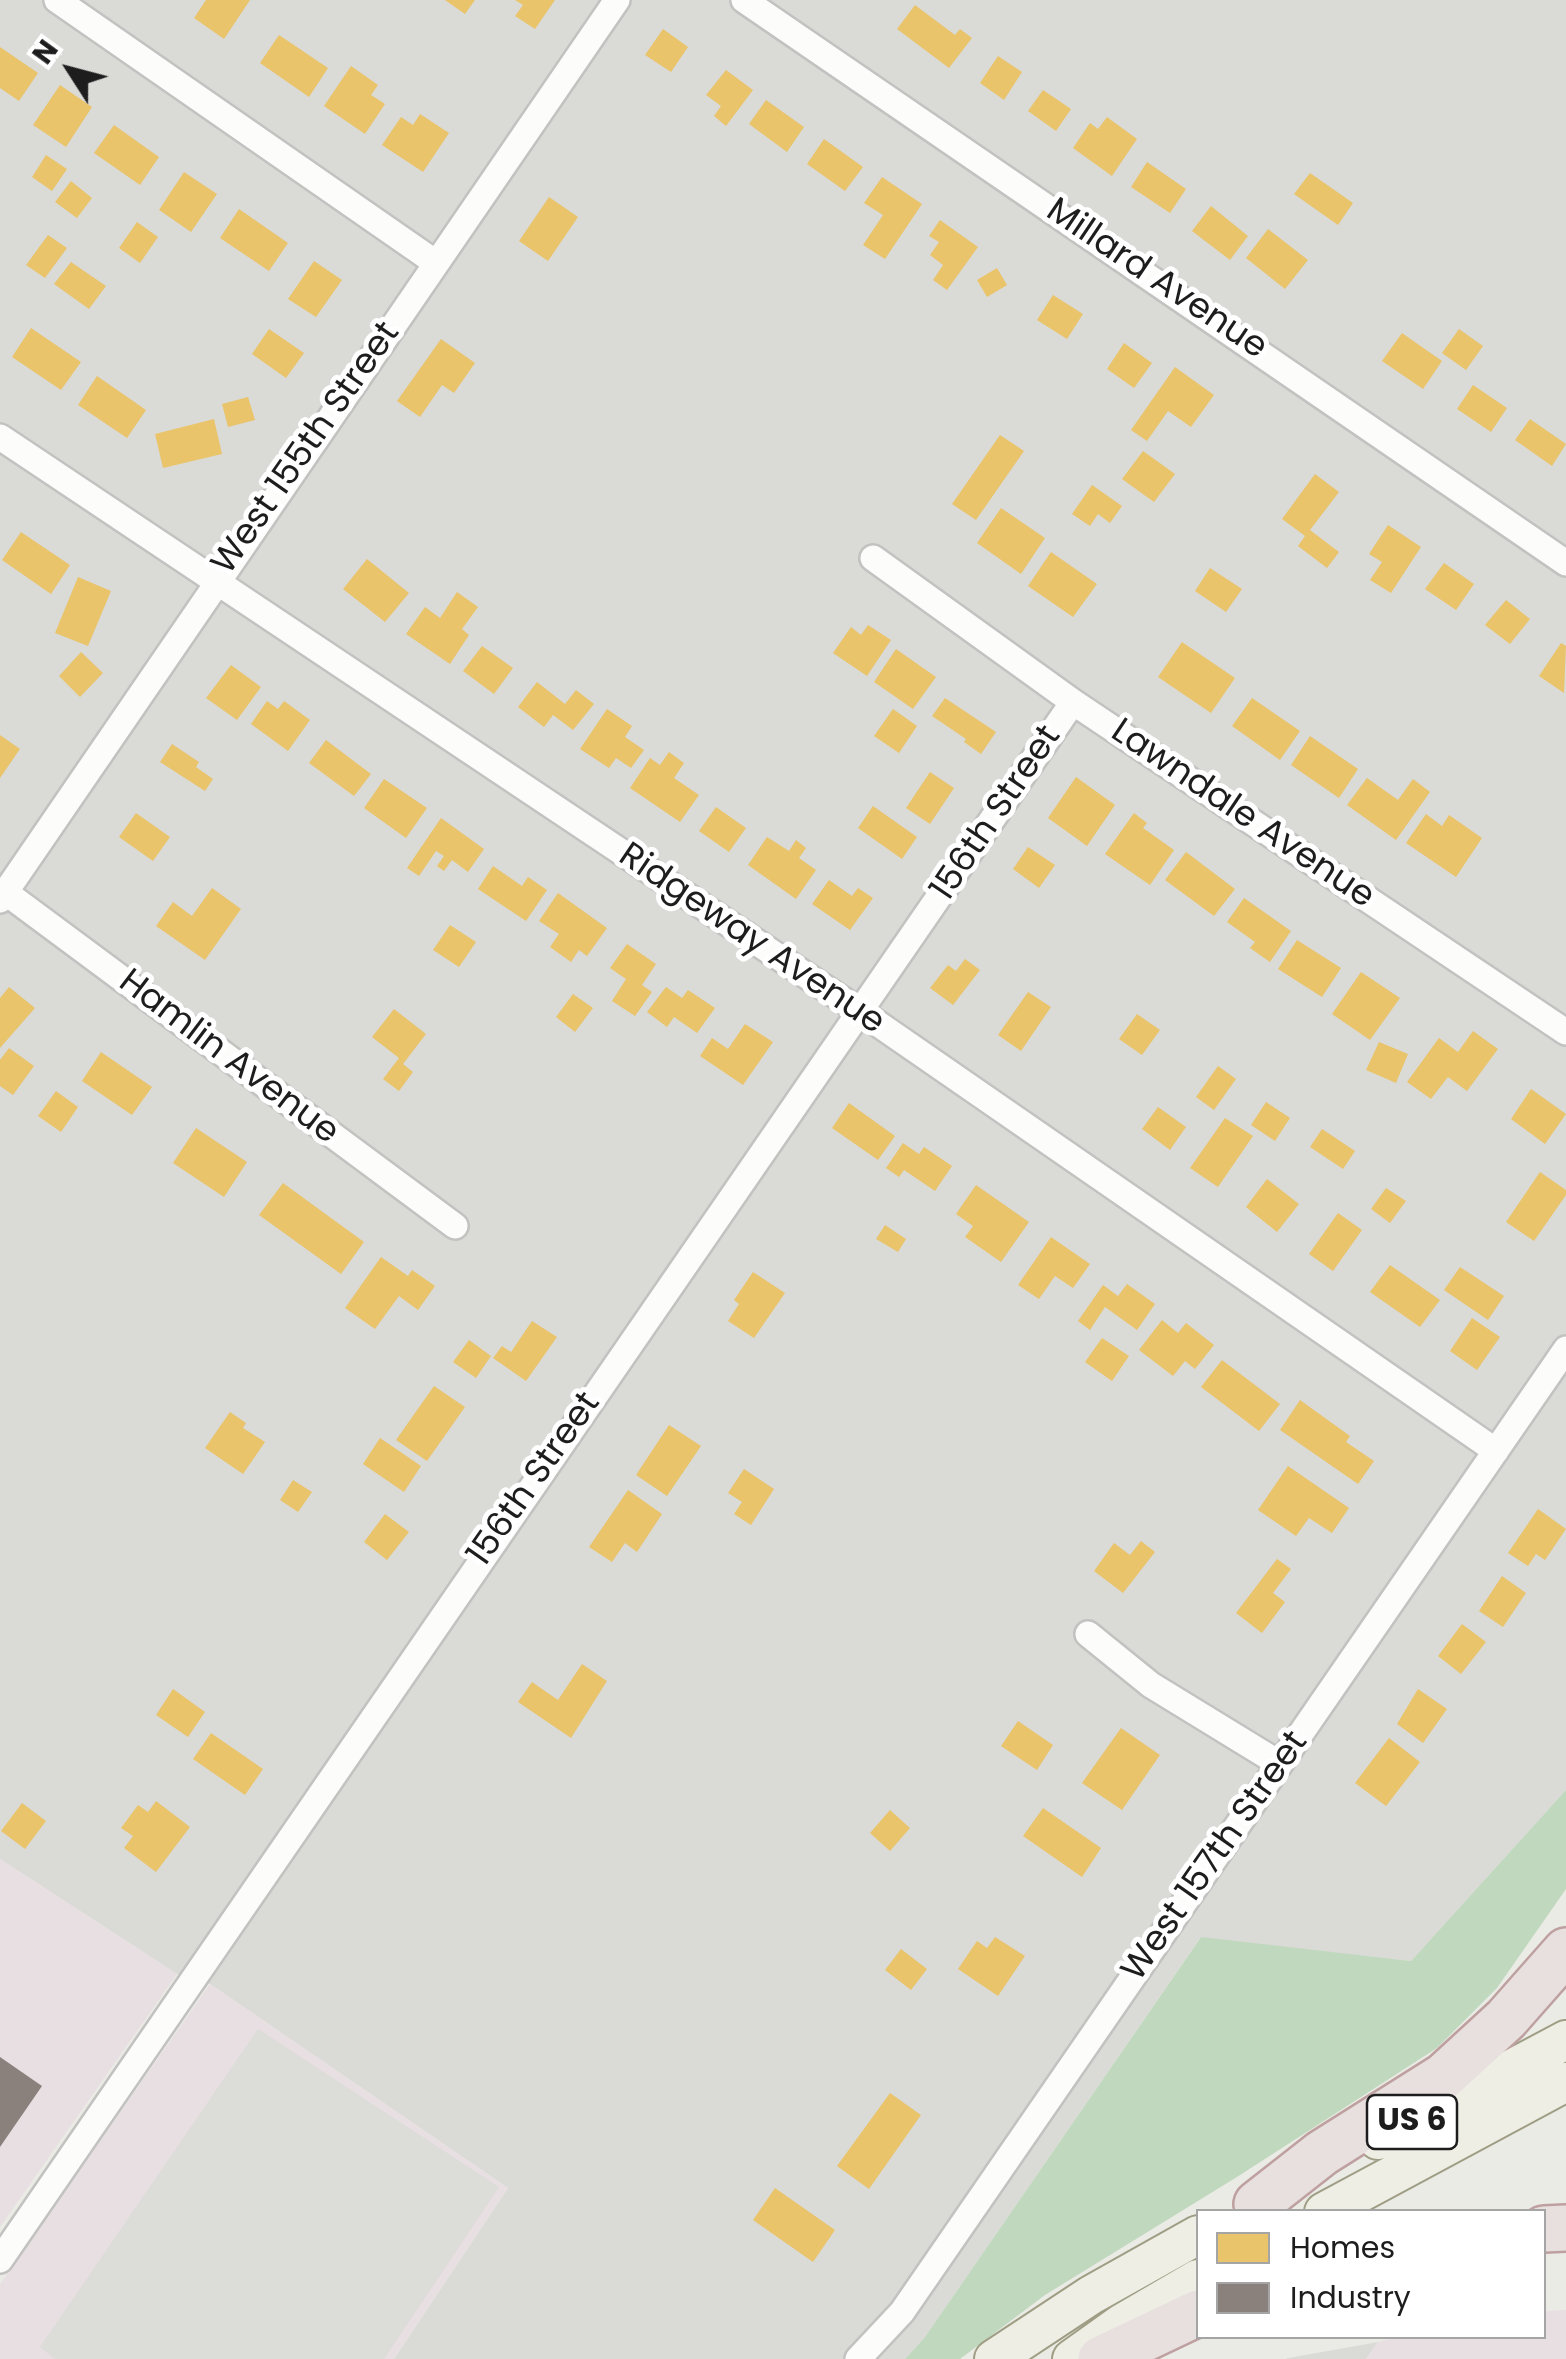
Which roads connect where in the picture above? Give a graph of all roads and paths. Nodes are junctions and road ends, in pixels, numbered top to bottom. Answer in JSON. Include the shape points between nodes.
{"nodes":[{"id":1,"x":56,"y":0,"type":"edge"},
{"id":2,"x":617,"y":0,"type":"edge"},
{"id":3,"x":744,"y":0,"type":"edge"},
{"id":4,"x":436,"y":262,"type":"junction"},
{"id":5,"x":0,"y":437,"type":"edge"},
{"id":6,"x":874,"y":558,"type":"dead end"},
{"id":7,"x":1566,"y":563,"type":"edge"},
{"id":8,"x":214,"y":583,"type":"junction"},
{"id":9,"x":1073,"y":702,"type":"junction"},
{"id":10,"x":2,"y":895,"type":"edge"},
{"id":11,"x":861,"y":1012,"type":"junction"},
{"id":12,"x":1566,"y":1032,"type":"edge"},
{"id":13,"x":454,"y":1226,"type":"dead end"},
{"id":14,"x":1566,"y":1350,"type":"edge"},
{"id":15,"x":1496,"y":1451,"type":"junction"},
{"id":16,"x":1088,"y":1634,"type":"dead end"},
{"id":17,"x":1280,"y":1764,"type":"junction"},
{"id":18,"x":1566,"y":1951,"type":"edge"},
{"id":19,"x":1566,"y":2040,"type":"edge"},
{"id":20,"x":1566,"y":2082,"type":"edge"},
{"id":21,"x":1250,"y":2208,"type":"edge"},
{"id":22,"x":1330,"y":2209,"type":"edge"},
{"id":23,"x":1196,"y":2236,"type":"edge"},
{"id":24,"x":0,"y":2260,"type":"edge"},
{"id":25,"x":1196,"y":2280,"type":"edge"},
{"id":26,"x":1196,"y":2314,"type":"edge"},
{"id":27,"x":858,"y":2359,"type":"edge"},
{"id":28,"x":994,"y":2359,"type":"edge"},
{"id":29,"x":1072,"y":2359,"type":"edge"},
{"id":30,"x":1101,"y":2359,"type":"edge"}],
"edges":[{"from":1,"to":4,"type":"street"},
{"from":2,"to":4,"type":"street","name":"West 155th Street"},
{"from":3,"to":7,"type":"street","name":"Millard Avenue"},
{"from":4,"to":8,"type":"street","name":"West 155th Street"},
{"from":5,"to":8,"type":"street","name":"Ridgeway Avenue"},
{"from":6,"to":9,"type":"street","name":"Lawndale Avenue"},
{"from":8,"to":10,"type":"street","name":"West 155th Street"},
{"from":8,"to":11,"type":"street","name":"Ridgeway Avenue"},
{"from":9,"to":11,"type":"street","name":"156th Street"},
{"from":9,"to":12,"type":"street","name":"Lawndale Avenue"},
{"from":10,"to":13,"type":"street","name":"Hamlin Avenue"},
{"from":11,"to":15,"type":"street","name":"Ridgeway Avenue"},
{"from":11,"to":24,"type":"street","name":"156th Street"},
{"from":14,"to":15,"type":"street","name":"West 157th Street"},
{"from":15,"to":17,"type":"street","name":"West 157th Street"},
{"from":16,"to":17,"type":"street","via":[[1151,1684]]},
{"from":17,"to":27,"type":"street","name":"West 157th Street","via":[[902,2312]]},
{"from":18,"to":21,"type":"highway","via":[[1444,2076]]},
{"from":19,"to":21,"type":"main road","number":"US 6"},
{"from":20,"to":22,"type":"main road","number":"US 6"},
{"from":23,"to":28,"type":"main road"},
{"from":25,"to":29,"type":"main road"},
{"from":26,"to":30,"type":"highway"}]}
